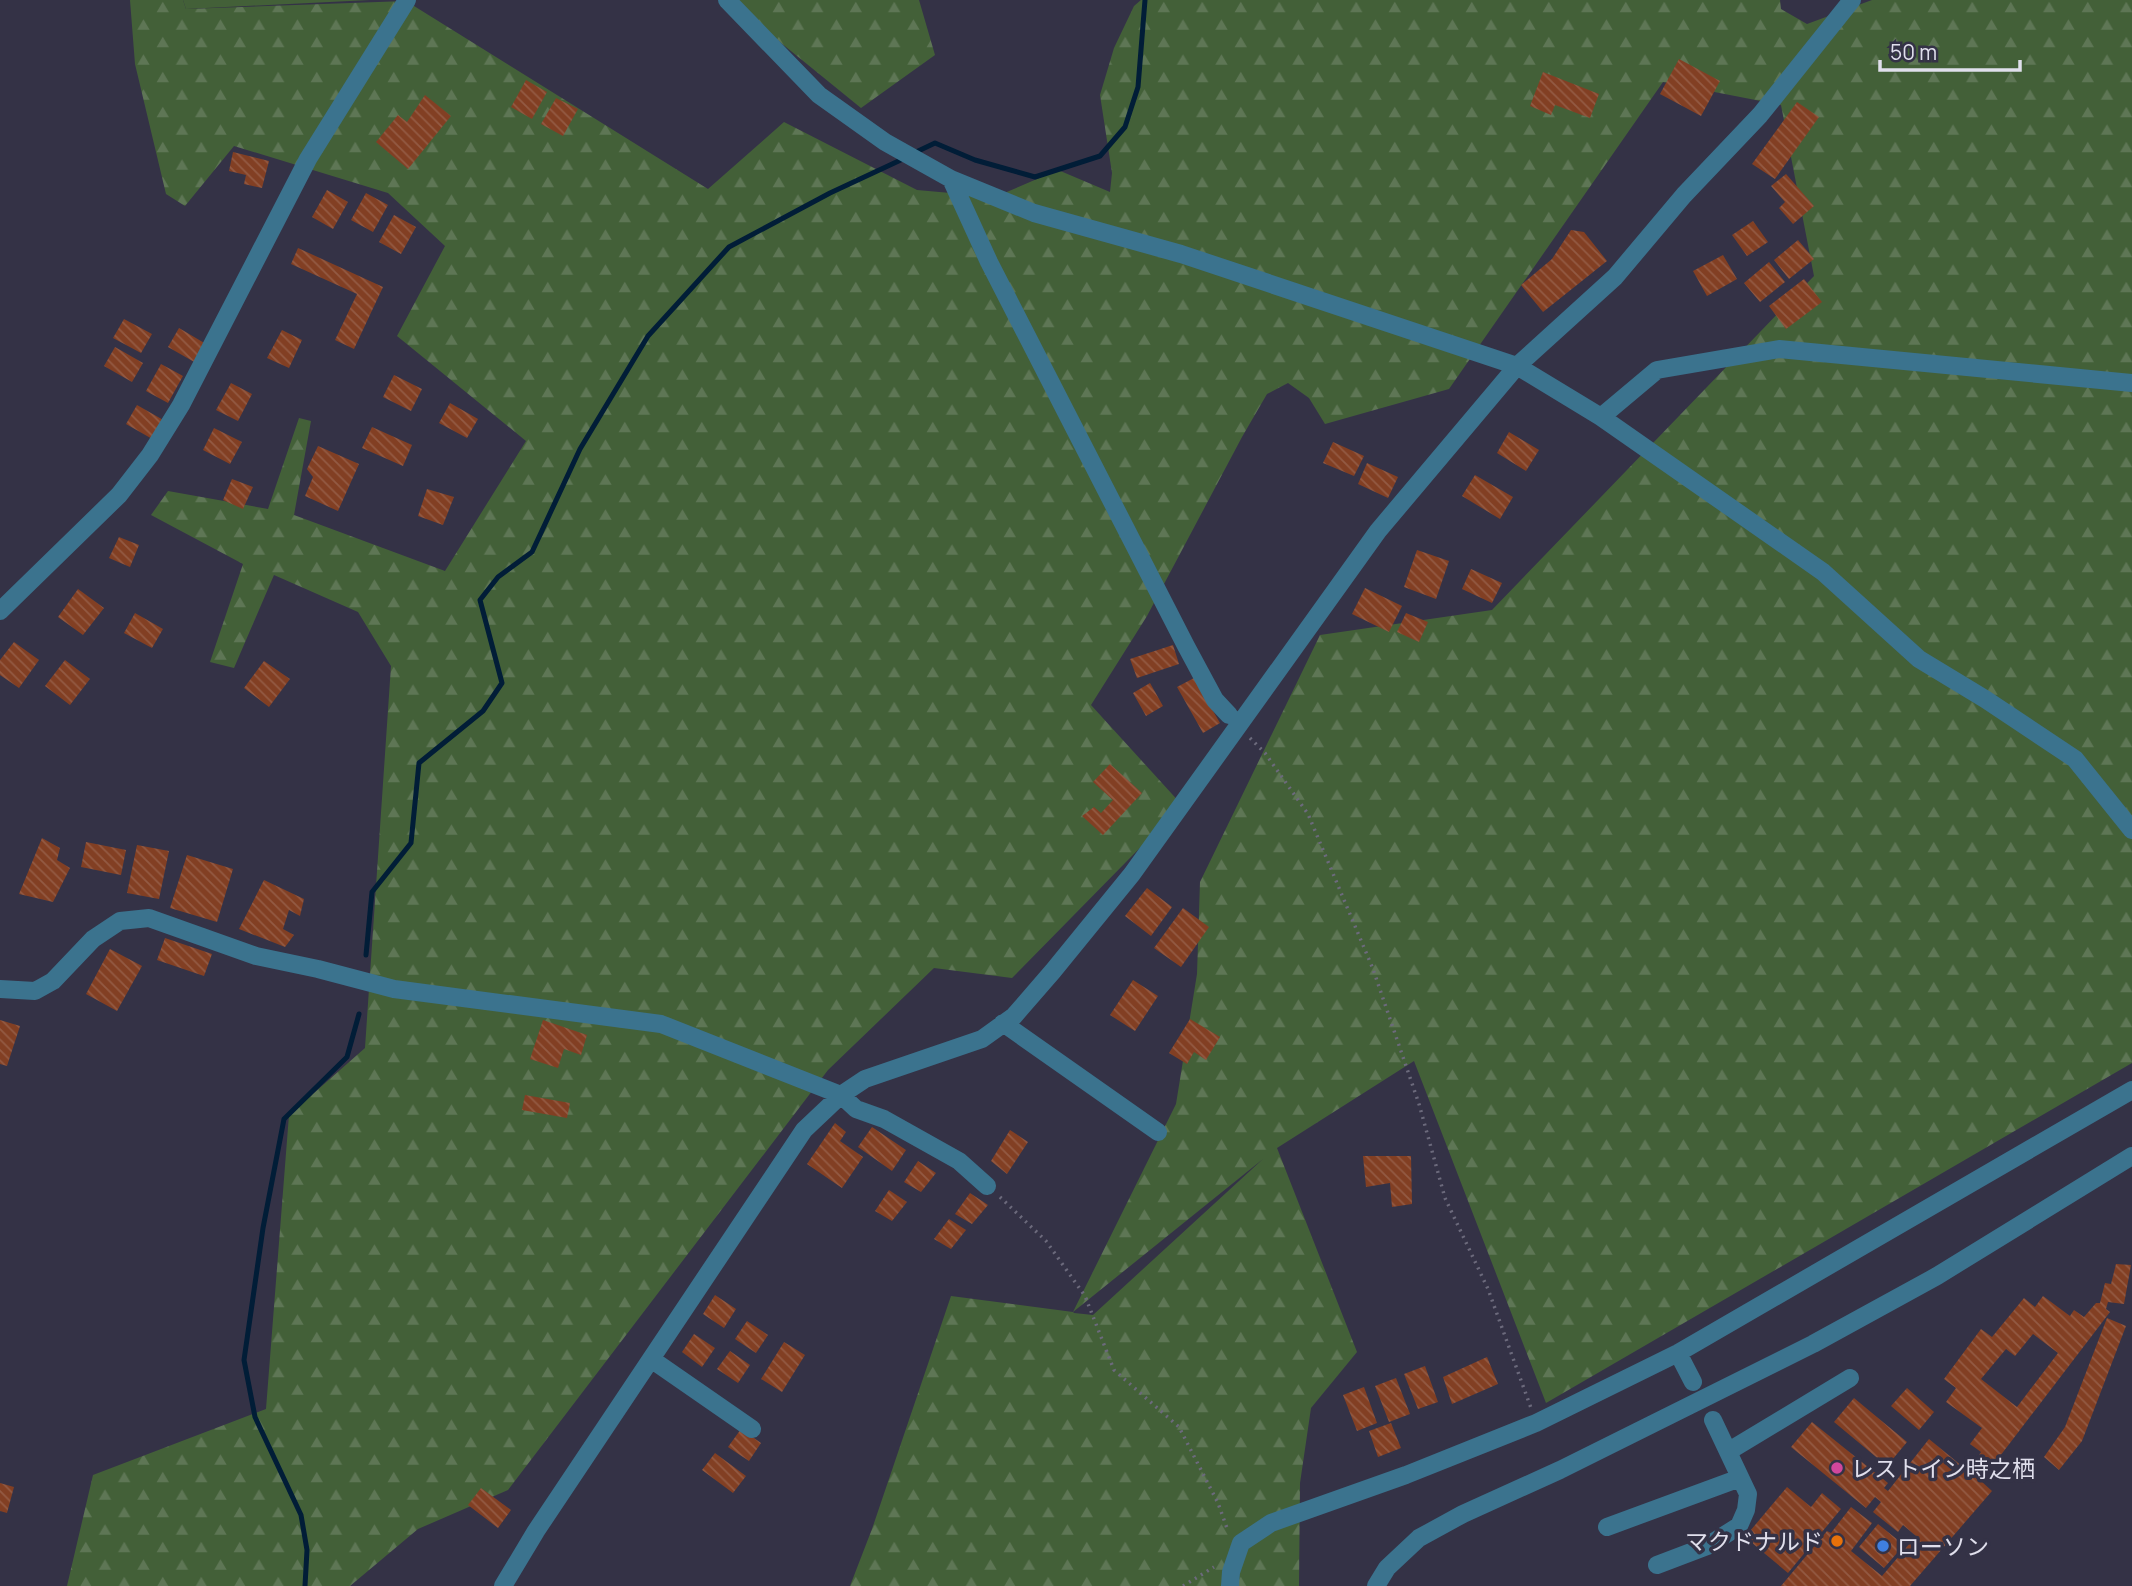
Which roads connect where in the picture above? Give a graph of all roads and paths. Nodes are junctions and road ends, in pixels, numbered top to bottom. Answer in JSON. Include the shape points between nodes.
{"nodes":[{"id":1,"x":407,"y":0,"type":"edge"},
{"id":2,"x":727,"y":0,"type":"edge"},
{"id":3,"x":1852,"y":0,"type":"edge"},
{"id":4,"x":951,"y":179,"type":"junction"},
{"id":5,"x":1517,"y":366,"type":"junction"},
{"id":6,"x":2132,"y":383,"type":"edge"},
{"id":7,"x":1601,"y":417,"type":"junction"},
{"id":8,"x":0,"y":611,"type":"edge"},
{"id":9,"x":1229,"y":715,"type":"dead end"},
{"id":10,"x":1249,"y":737,"type":"dead end"},
{"id":11,"x":2132,"y":830,"type":"edge"},
{"id":12,"x":0,"y":989,"type":"edge"},
{"id":13,"x":1003,"y":1023,"type":"junction"},
{"id":14,"x":2132,"y":1090,"type":"edge"},
{"id":15,"x":841,"y":1095,"type":"junction"},
{"id":16,"x":1158,"y":1132,"type":"dead end"},
{"id":17,"x":2132,"y":1156,"type":"edge"},
{"id":18,"x":987,"y":1186,"type":"joint"},
{"id":19,"x":1678,"y":1353,"type":"junction"},
{"id":20,"x":651,"y":1359,"type":"junction"},
{"id":21,"x":1850,"y":1378,"type":"dead end"},
{"id":22,"x":1693,"y":1382,"type":"dead end"},
{"id":23,"x":1713,"y":1420,"type":"dead end"},
{"id":24,"x":1536,"y":1423,"type":"junction"},
{"id":25,"x":752,"y":1429,"type":"dead end"},
{"id":26,"x":1729,"y":1451,"type":"junction"},
{"id":27,"x":1740,"y":1478,"type":"junction"},
{"id":28,"x":1607,"y":1528,"type":"dead end"},
{"id":29,"x":1236,"y":1554,"type":"junction"},
{"id":30,"x":1657,"y":1565,"type":"dead end"},
{"id":31,"x":503,"y":1586,"type":"edge"},
{"id":32,"x":1183,"y":1586,"type":"edge"},
{"id":33,"x":1230,"y":1586,"type":"edge"},
{"id":34,"x":1376,"y":1586,"type":"edge"}],
"edges":[{"from":1,"to":8,"type":"street","via":[[308,159],[181,405],[150,455],[119,495]]},
{"from":2,"to":4,"type":"street","via":[[818,95],[885,142]]},
{"from":3,"to":5,"type":"street","via":[[1760,115],[1615,277]]},
{"from":4,"to":5,"type":"street","via":[[1034,214],[1181,254]]},
{"from":4,"to":9,"type":"street","via":[[1186,646],[1215,700]]},
{"from":5,"to":7,"type":"street"},
{"from":5,"to":13,"type":"street","via":[[1378,531],[1132,874],[1054,971]]},
{"from":6,"to":7,"type":"street","via":[[1779,349],[1657,370]]},
{"from":7,"to":11,"type":"street","via":[[1823,572],[1919,659],[2075,759]]},
{"from":10,"to":24,"type":"path","via":[[1265,752],[1308,814],[1373,969],[1445,1198],[1488,1289]]},
{"from":12,"to":15,"type":"street","via":[[35,991],[53,981],[93,939],[120,921],[149,918],[256,956],[394,989],[661,1024]]},
{"from":13,"to":15,"type":"street","via":[[982,1039],[864,1079]]},
{"from":13,"to":16,"type":"street"},
{"from":14,"to":19,"type":"street"},
{"from":15,"to":18,"type":"street","via":[[856,1109],[884,1119],[959,1161]]},
{"from":15,"to":20,"type":"street","via":[[804,1130]]},
{"from":17,"to":34,"type":"street","via":[[1937,1276],[1813,1344],[1419,1538],[1387,1568]]},
{"from":18,"to":29,"type":"path","via":[[1046,1241],[1085,1296],[1114,1370],[1179,1427],[1218,1503]]},
{"from":19,"to":22,"type":"street"},
{"from":19,"to":24,"type":"street"},
{"from":20,"to":25,"type":"street"},
{"from":20,"to":31,"type":"street"},
{"from":21,"to":26,"type":"street"},
{"from":23,"to":26,"type":"street"},
{"from":24,"to":29,"type":"street","via":[[1271,1522],[1241,1543]]},
{"from":26,"to":27,"type":"street"},
{"from":27,"to":28,"type":"street"},
{"from":27,"to":30,"type":"street","via":[[1748,1494],[1739,1526],[1707,1546]]},
{"from":29,"to":32,"type":"path"},
{"from":29,"to":33,"type":"street"}]}
